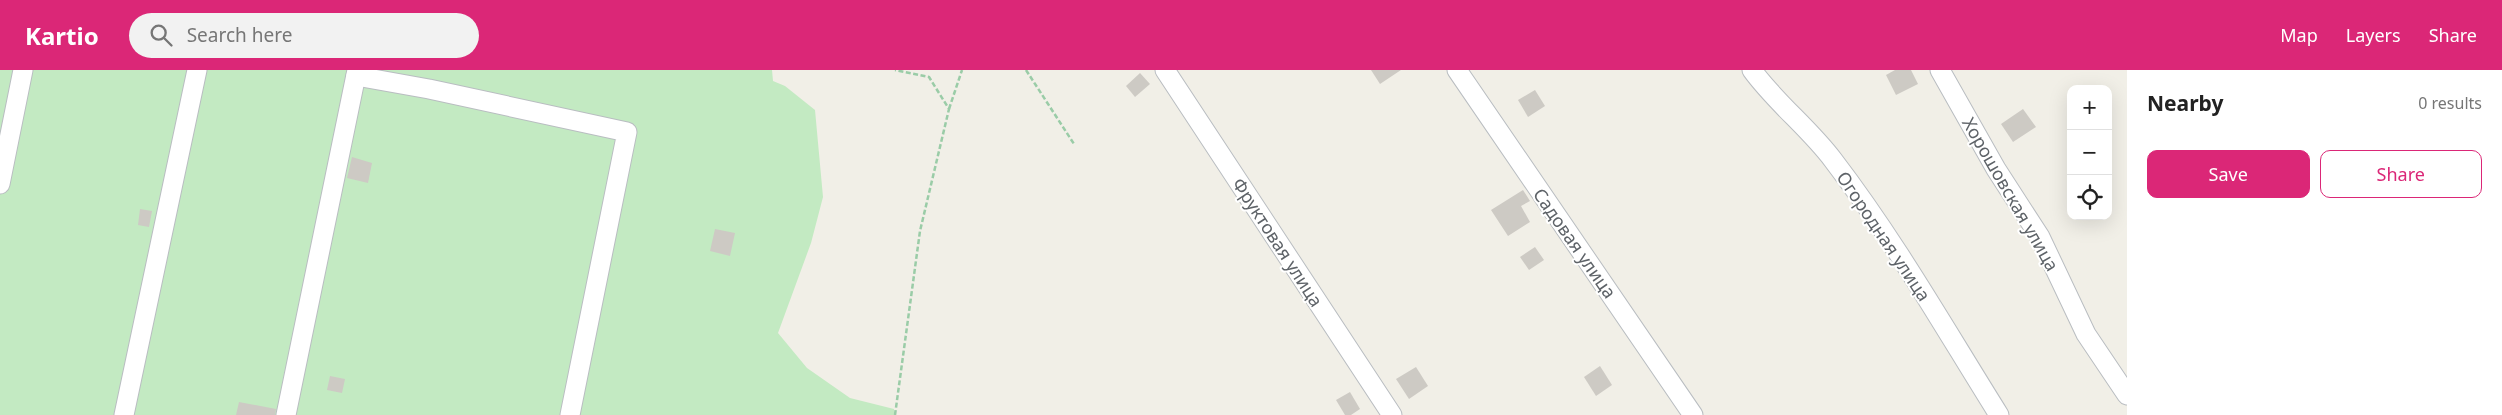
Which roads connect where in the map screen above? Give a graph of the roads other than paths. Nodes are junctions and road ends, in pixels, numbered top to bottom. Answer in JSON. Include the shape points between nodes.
{"nodes":[{"id":1,"x":23,"y":70,"type":"edge"},
{"id":2,"x":197,"y":70,"type":"edge"},
{"id":3,"x":1165,"y":70,"type":"edge"},
{"id":4,"x":1457,"y":70,"type":"edge"},
{"id":5,"x":1752,"y":70,"type":"edge"},
{"id":6,"x":1940,"y":70,"type":"edge"},
{"id":7,"x":356,"y":73,"type":"edge"},
{"id":8,"x":0,"y":184,"type":"edge"},
{"id":9,"x":2127,"y":395,"type":"edge"},
{"id":10,"x":124,"y":415,"type":"edge"},
{"id":11,"x":286,"y":415,"type":"edge"},
{"id":12,"x":570,"y":415,"type":"edge"},
{"id":13,"x":1392,"y":415,"type":"edge"},
{"id":14,"x":1693,"y":415,"type":"edge"},
{"id":15,"x":1998,"y":415,"type":"edge"}],
"edges":[{"from":1,"to":8,"type":"street"},
{"from":2,"to":10,"type":"street"},
{"from":3,"to":13,"type":"street","name":"Фруктовая улица"},
{"from":4,"to":14,"type":"street","name":"Садовая улица"},
{"from":5,"to":15,"type":"street","name":"Огородная улица","via":[[1767,91],[1832,158],[1883,228]]},
{"from":6,"to":9,"type":"street","name":"Хорошовская улица","via":[[1996,169],[2040,237],[2086,334]]},
{"from":7,"to":11,"type":"street"},
{"from":7,"to":12,"type":"street","via":[[627,132]]}]}
